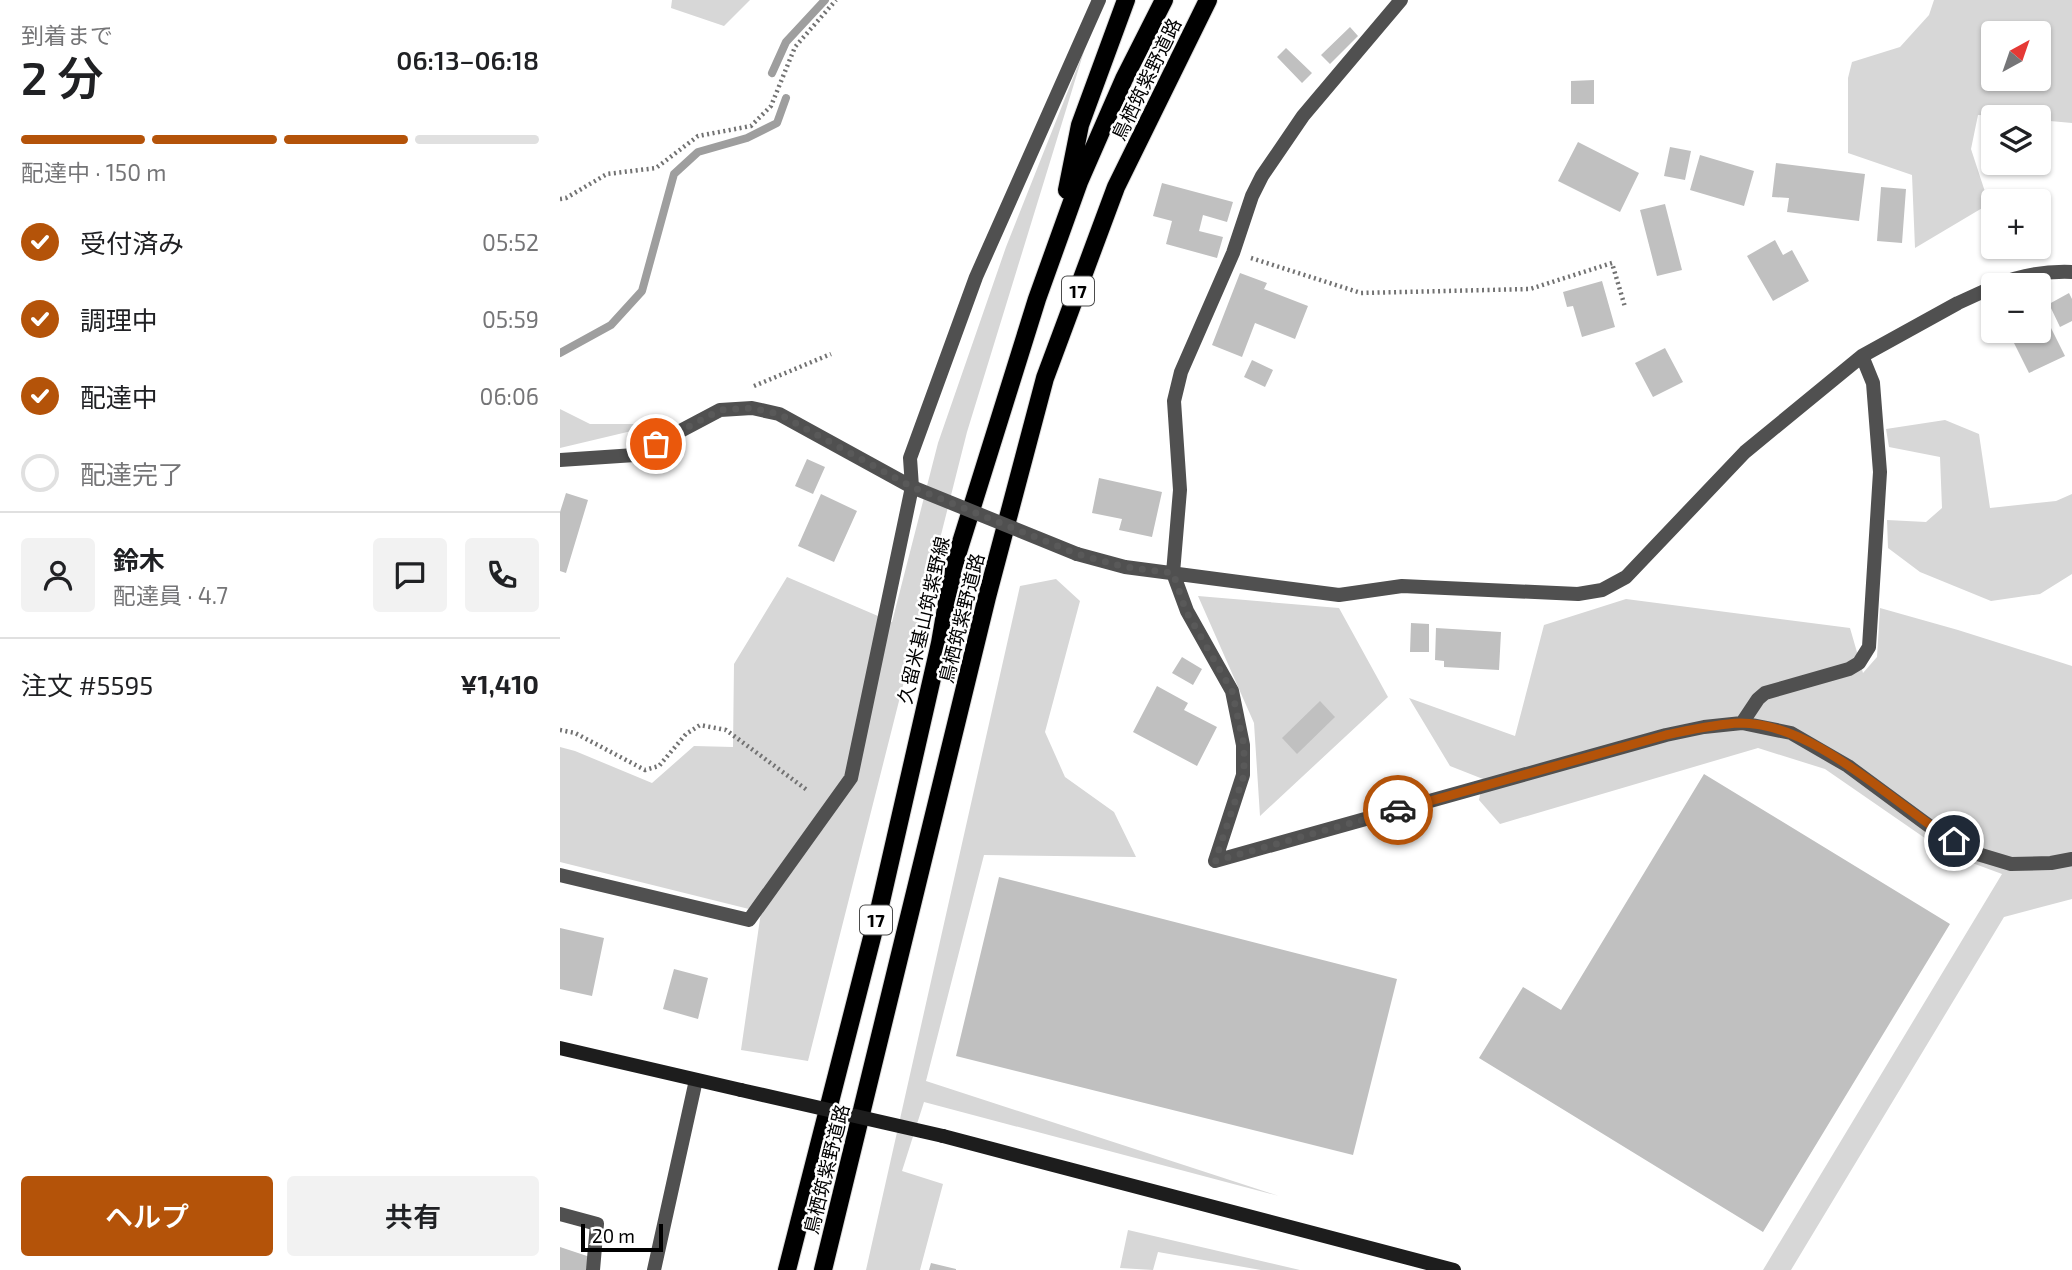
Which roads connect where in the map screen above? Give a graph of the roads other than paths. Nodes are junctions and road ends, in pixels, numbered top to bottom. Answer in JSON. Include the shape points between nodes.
{"nodes":[{"id":1,"x":1098,"y":0,"type":"edge"},
{"id":2,"x":1126,"y":0,"type":"edge"},
{"id":3,"x":1164,"y":0,"type":"edge"},
{"id":4,"x":1208,"y":0,"type":"edge"},
{"id":5,"x":1401,"y":0,"type":"edge"},
{"id":6,"x":1057,"y":241,"type":"junction"},
{"id":7,"x":2072,"y":272,"type":"edge"},
{"id":8,"x":2041,"y":273,"type":"edge"},
{"id":9,"x":1981,"y":292,"type":"edge"},
{"id":10,"x":1863,"y":356,"type":"junction"},
{"id":11,"x":560,"y":460,"type":"edge"},
{"id":12,"x":912,"y":487,"type":"junction"},
{"id":13,"x":1173,"y":573,"type":"junction"},
{"id":14,"x":1742,"y":723,"type":"junction"},
{"id":15,"x":2072,"y":859,"type":"edge"},
{"id":16,"x":560,"y":875,"type":"edge"},
{"id":17,"x":560,"y":1048,"type":"edge"},
{"id":18,"x":696,"y":1080,"type":"junction"},
{"id":19,"x":560,"y":1214,"type":"edge"},
{"id":20,"x":593,"y":1270,"type":"edge"},
{"id":21,"x":654,"y":1270,"type":"edge"},
{"id":22,"x":787,"y":1270,"type":"edge"},
{"id":23,"x":823,"y":1270,"type":"edge"},
{"id":24,"x":1454,"y":1270,"type":"edge"}],
"edges":[{"from":1,"to":12,"type":"street","via":[[976,277],[910,458]]},
{"from":2,"to":6,"type":"main road","via":[[1080,125]]},
{"from":3,"to":6,"type":"main road","name":"久留米基山筑紫野線","number":"17","via":[[1124,79]]},
{"from":4,"to":23,"type":"main road","name":"鳥栖筑紫野道路","number":"17","via":[[1116,187],[1045,378]]},
{"from":5,"to":13,"type":"street","via":[[1303,116],[1262,176],[1181,372],[1174,401],[1180,490]]},
{"from":6,"to":22,"type":"main road","name":"久留米基山筑紫野線","number":"17","via":[[953,568],[880,906]]},
{"from":7,"to":8,"type":"street"},
{"from":9,"to":10,"type":"street"},
{"from":10,"to":13,"type":"street","via":[[1745,452],[1626,577],[1602,590],[1578,594],[1402,586],[1339,595]]},
{"from":10,"to":14,"type":"street","via":[[1873,383],[1880,472],[1869,647],[1860,663],[1849,669],[1765,693]]},
{"from":11,"to":12,"type":"street","via":[[635,456],[720,410],[752,408],[779,414]]},
{"from":12,"to":13,"type":"street","bridge":true,"via":[[1077,554]]},
{"from":12,"to":16,"type":"street","via":[[851,778],[749,920]]},
{"from":13,"to":14,"type":"street","via":[[1186,611],[1232,691],[1244,745],[1244,775],[1215,861],[1666,735]]},
{"from":14,"to":15,"type":"street","via":[[1791,733],[1848,766],[1971,852],[2011,864]]},
{"from":17,"to":18,"type":"street"},
{"from":18,"to":21,"type":"street"},
{"from":18,"to":24,"type":"street","bridge":true,"via":[[943,1136]]},
{"from":19,"to":20,"type":"street","via":[[597,1224]]}]}
